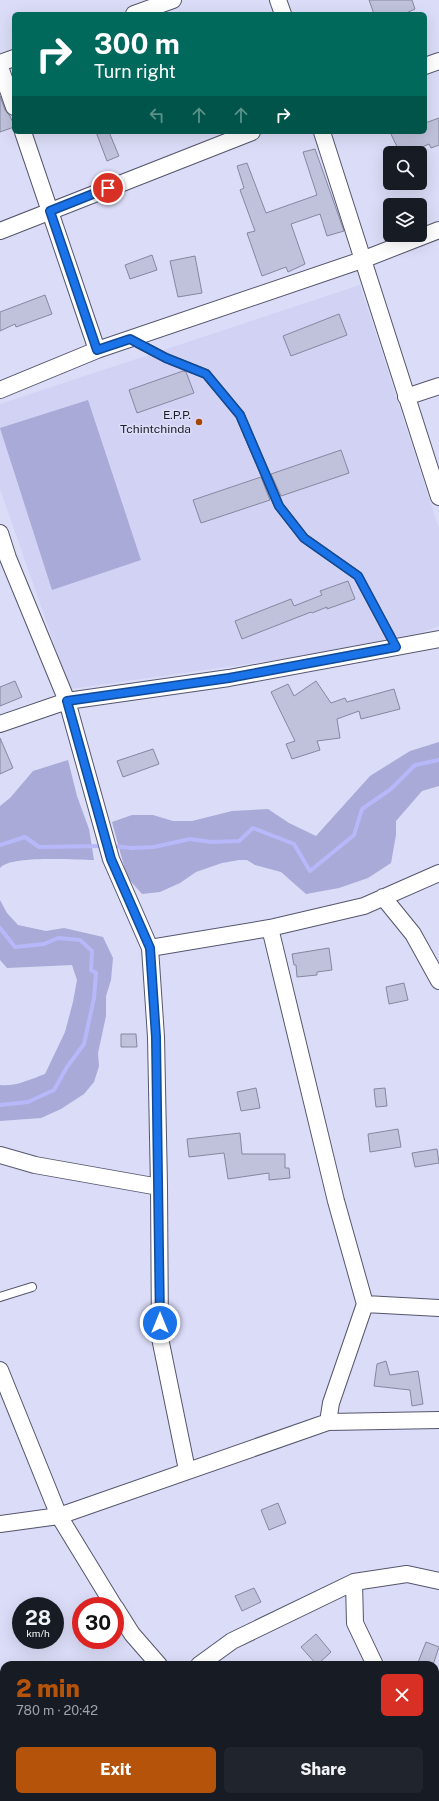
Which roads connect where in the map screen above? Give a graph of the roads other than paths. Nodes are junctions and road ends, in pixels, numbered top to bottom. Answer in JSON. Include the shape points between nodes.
{"nodes":[{"id":1,"x":172,"y":0,"type":"edge"},
{"id":2,"x":278,"y":0,"type":"edge"},
{"id":3,"x":139,"y":12,"type":"edge"},
{"id":4,"x":282,"y":12,"type":"edge"},
{"id":5,"x":12,"y":59,"type":"edge"},
{"id":6,"x":439,"y":61,"type":"edge"},
{"id":7,"x":0,"y":63,"type":"edge"},
{"id":8,"x":427,"y":65,"type":"edge"},
{"id":9,"x":0,"y":67,"type":"edge"},
{"id":10,"x":12,"y":101,"type":"edge"},
{"id":11,"x":23,"y":134,"type":"edge"},
{"id":12,"x":247,"y":134,"type":"edge"},
{"id":13,"x":323,"y":134,"type":"edge"},
{"id":14,"x":50,"y":211,"type":"junction"},
{"id":15,"x":439,"y":230,"type":"edge"},
{"id":16,"x":0,"y":231,"type":"edge"},
{"id":17,"x":362,"y":260,"type":"junction"},
{"id":18,"x":130,"y":339,"type":"junction"},
{"id":19,"x":97,"y":350,"type":"junction"},
{"id":20,"x":439,"y":386,"type":"edge"},
{"id":21,"x":0,"y":390,"type":"edge"},
{"id":22,"x":406,"y":397,"type":"junction"},
{"id":23,"x":439,"y":497,"type":"edge"},
{"id":24,"x":0,"y":533,"type":"edge"},
{"id":25,"x":4,"y":560,"type":"edge"},
{"id":26,"x":439,"y":639,"type":"edge"},
{"id":27,"x":396,"y":647,"type":"junction"},
{"id":28,"x":67,"y":701,"type":"junction"},
{"id":29,"x":0,"y":724,"type":"edge"},
{"id":30,"x":439,"y":873,"type":"edge"},
{"id":31,"x":383,"y":897,"type":"junction"},
{"id":32,"x":270,"y":928,"type":"junction"},
{"id":33,"x":150,"y":948,"type":"junction"},
{"id":34,"x":439,"y":981,"type":"edge"},
{"id":35,"x":0,"y":1155,"type":"edge"},
{"id":36,"x":159,"y":1187,"type":"junction"},
{"id":37,"x":32,"y":1287,"type":"dead end"},
{"id":38,"x":0,"y":1297,"type":"edge"},
{"id":39,"x":365,"y":1304,"type":"junction"},
{"id":40,"x":439,"y":1308,"type":"edge"},
{"id":41,"x":0,"y":1370,"type":"edge"},
{"id":42,"x":439,"y":1420,"type":"edge"},
{"id":43,"x":328,"y":1422,"type":"junction"},
{"id":44,"x":187,"y":1470,"type":"junction"},
{"id":45,"x":60,"y":1516,"type":"junction"},
{"id":46,"x":0,"y":1524,"type":"edge"},
{"id":47,"x":439,"y":1581,"type":"edge"},
{"id":48,"x":354,"y":1582,"type":"junction"},
{"id":49,"x":109,"y":1597,"type":"edge"},
{"id":50,"x":124,"y":1621,"type":"edge"},
{"id":51,"x":156,"y":1661,"type":"edge"},
{"id":52,"x":204,"y":1661,"type":"edge"},
{"id":53,"x":373,"y":1661,"type":"edge"}],
"edges":[{"from":1,"to":3,"type":"street"},
{"from":2,"to":4,"type":"street"},
{"from":5,"to":7,"type":"street"},
{"from":6,"to":8,"type":"street"},
{"from":9,"to":10,"type":"street"},
{"from":11,"to":14,"type":"street"},
{"from":12,"to":14,"type":"street"},
{"from":13,"to":17,"type":"street"},
{"from":14,"to":16,"type":"street"},
{"from":14,"to":19,"type":"street"},
{"from":15,"to":17,"type":"street"},
{"from":17,"to":18,"type":"street"},
{"from":17,"to":22,"type":"street"},
{"from":18,"to":19,"type":"street"},
{"from":18,"to":27,"type":"lane","via":[[166,358],[206,374],[240,415],[279,506],[304,538],[358,576]]},
{"from":19,"to":21,"type":"street"},
{"from":20,"to":22,"type":"street"},
{"from":22,"to":23,"type":"street"},
{"from":24,"to":25,"type":"street"},
{"from":25,"to":28,"type":"street"},
{"from":26,"to":27,"type":"street"},
{"from":27,"to":28,"type":"street","via":[[229,678]]},
{"from":28,"to":29,"type":"street"},
{"from":28,"to":33,"type":"street","via":[[111,859]]},
{"from":30,"to":31,"type":"street"},
{"from":31,"to":32,"type":"street","via":[[364,906]]},
{"from":31,"to":34,"type":"street","via":[[413,934]]},
{"from":32,"to":33,"type":"street"},
{"from":32,"to":39,"type":"street","via":[[336,1201]]},
{"from":33,"to":36,"type":"street","via":[[156,1037]]},
{"from":35,"to":36,"type":"street"},
{"from":36,"to":44,"type":"street","via":[[160,1338]]},
{"from":37,"to":38,"type":"lane"},
{"from":39,"to":40,"type":"street"},
{"from":39,"to":43,"type":"street","via":[[330,1403]]},
{"from":41,"to":45,"type":"street"},
{"from":42,"to":43,"type":"street"},
{"from":43,"to":44,"type":"street"},
{"from":44,"to":45,"type":"street"},
{"from":45,"to":46,"type":"street"},
{"from":45,"to":49,"type":"street"},
{"from":47,"to":48,"type":"street","via":[[407,1574]]},
{"from":48,"to":52,"type":"street","via":[[232,1641]]},
{"from":48,"to":53,"type":"street","via":[[355,1623]]},
{"from":50,"to":51,"type":"street"}]}
